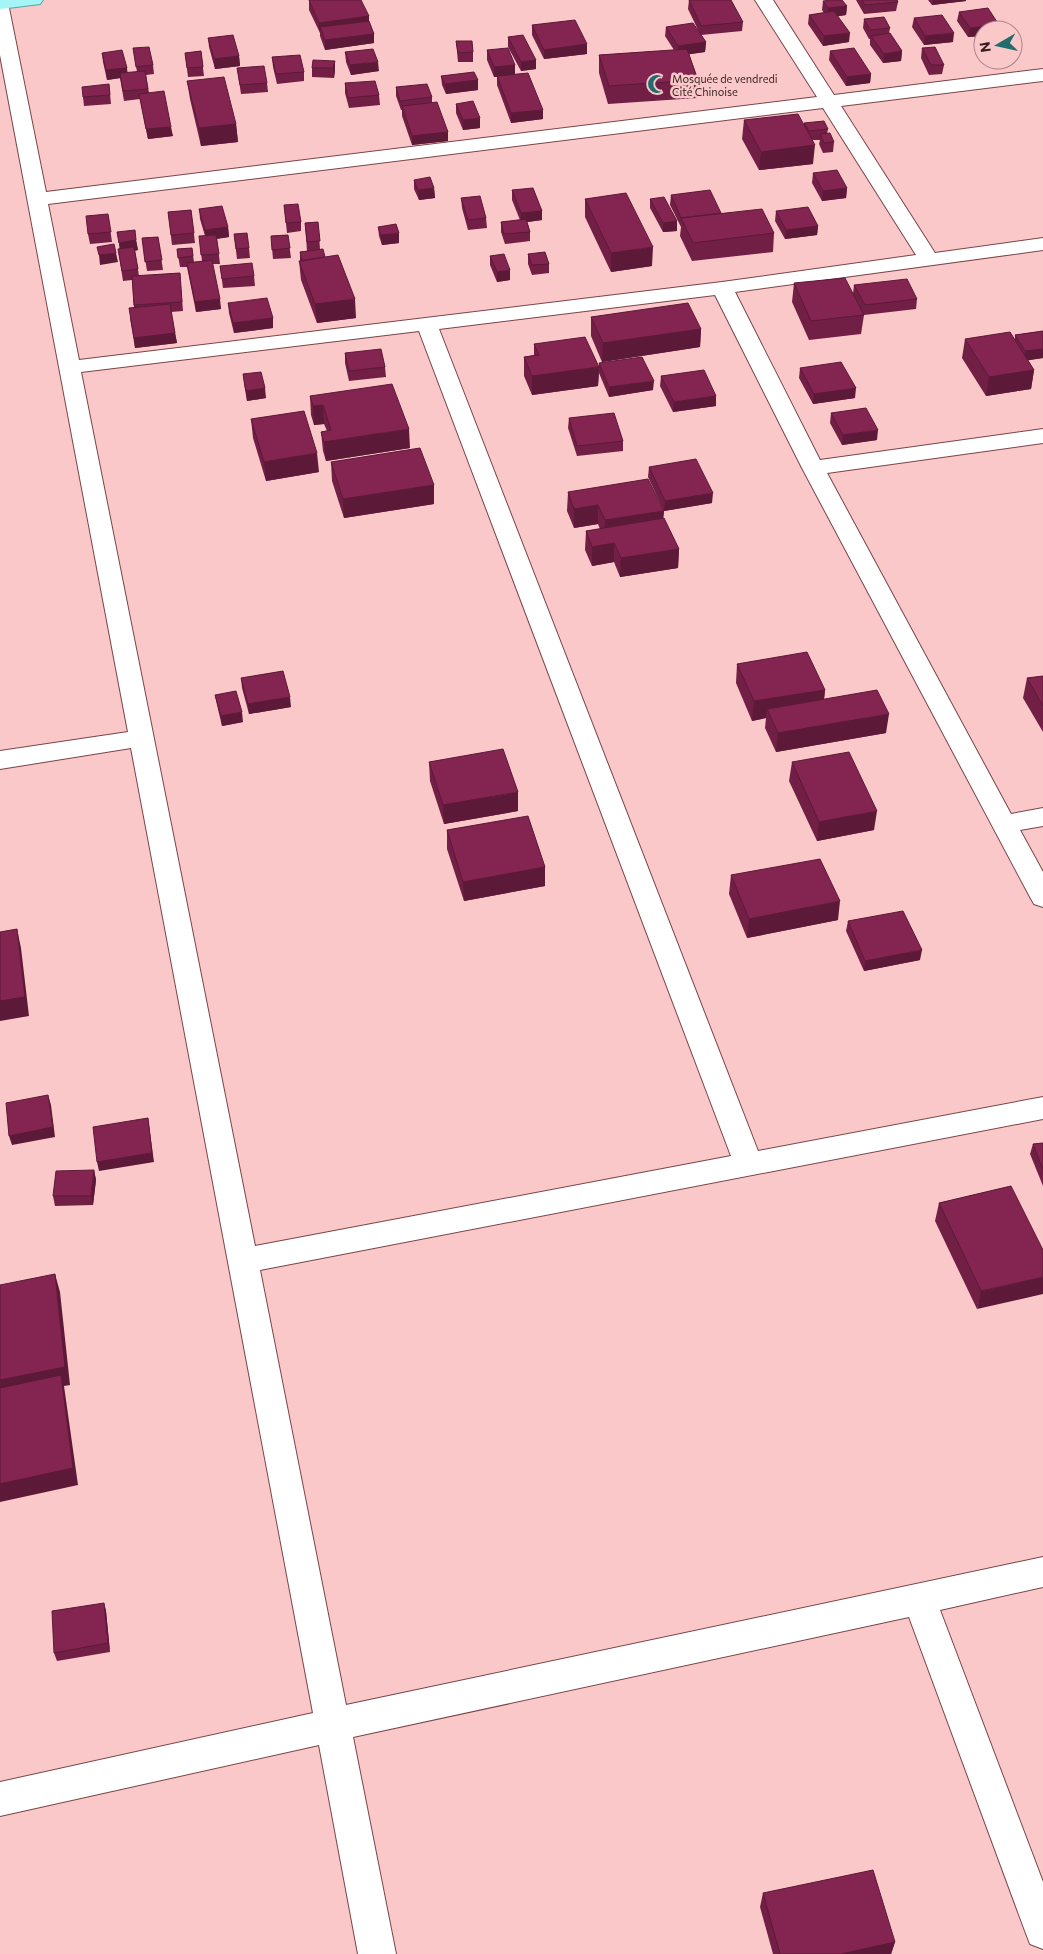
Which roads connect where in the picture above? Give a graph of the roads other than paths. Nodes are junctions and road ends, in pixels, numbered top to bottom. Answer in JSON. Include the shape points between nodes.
{"nodes":[{"id":1,"x":34,"y":0,"type":"edge"},
{"id":2,"x":764,"y":0,"type":"edge"},
{"id":3,"x":0,"y":4,"type":"edge"},
{"id":4,"x":0,"y":8,"type":"edge"},
{"id":5,"x":1043,"y":75,"type":"edge"},
{"id":6,"x":829,"y":101,"type":"junction"},
{"id":7,"x":37,"y":199,"type":"junction"},
{"id":8,"x":1043,"y":244,"type":"edge"},
{"id":9,"x":929,"y":259,"type":"junction"},
{"id":10,"x":722,"y":288,"type":"junction"},
{"id":11,"x":426,"y":323,"type":"junction"},
{"id":12,"x":70,"y":367,"type":"junction"},
{"id":13,"x":1043,"y":436,"type":"edge"},
{"id":14,"x":813,"y":468,"type":"junction"},
{"id":15,"x":142,"y":738,"type":"junction"},
{"id":16,"x":0,"y":760,"type":"edge"},
{"id":17,"x":1043,"y":817,"type":"edge"},
{"id":18,"x":1005,"y":824,"type":"junction"},
{"id":19,"x":1043,"y":897,"type":"edge"},
{"id":20,"x":1043,"y":1108,"type":"edge"},
{"id":21,"x":749,"y":1165,"type":"junction"},
{"id":22,"x":243,"y":1261,"type":"junction"},
{"id":23,"x":1043,"y":1572,"type":"edge"},
{"id":24,"x":919,"y":1599,"type":"junction"},
{"id":25,"x":333,"y":1725,"type":"junction"},
{"id":26,"x":0,"y":1799,"type":"edge"},
{"id":27,"x":1043,"y":1931,"type":"edge"},
{"id":28,"x":377,"y":1954,"type":"edge"}],
"edges":[{"from":1,"to":3,"type":"main road"},
{"from":2,"to":6,"type":"street"},
{"from":4,"to":7,"type":"street"},
{"from":5,"to":6,"type":"street"},
{"from":6,"to":7,"type":"street"},
{"from":6,"to":9,"type":"street"},
{"from":7,"to":12,"type":"street"},
{"from":8,"to":9,"type":"street"},
{"from":9,"to":10,"type":"street"},
{"from":10,"to":11,"type":"street"},
{"from":10,"to":14,"type":"street"},
{"from":11,"to":12,"type":"street"},
{"from":11,"to":21,"type":"street"},
{"from":12,"to":15,"type":"street"},
{"from":13,"to":14,"type":"street"},
{"from":14,"to":18,"type":"street"},
{"from":15,"to":16,"type":"street"},
{"from":15,"to":22,"type":"street"},
{"from":17,"to":18,"type":"street"},
{"from":18,"to":19,"type":"street"},
{"from":20,"to":21,"type":"street"},
{"from":21,"to":22,"type":"street"},
{"from":22,"to":25,"type":"street"},
{"from":23,"to":24,"type":"street"},
{"from":24,"to":25,"type":"street"},
{"from":24,"to":27,"type":"street"},
{"from":25,"to":26,"type":"street"},
{"from":25,"to":28,"type":"street"}]}
